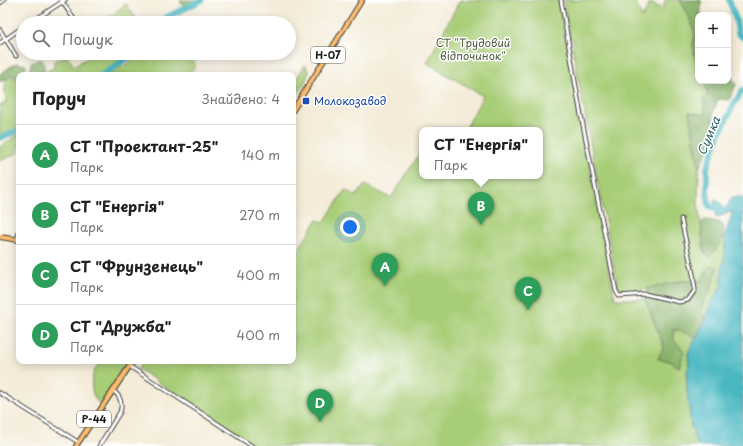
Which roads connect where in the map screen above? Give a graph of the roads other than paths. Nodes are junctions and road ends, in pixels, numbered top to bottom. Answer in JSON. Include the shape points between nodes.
{"nodes":[{"id":1,"x":4,"y":0,"type":"edge"},
{"id":2,"x":362,"y":0,"type":"edge"},
{"id":3,"x":561,"y":0,"type":"edge"},
{"id":4,"x":62,"y":1,"type":"edge"},
{"id":5,"x":0,"y":3,"type":"edge"},
{"id":6,"x":40,"y":16,"type":"edge"},
{"id":7,"x":72,"y":16,"type":"edge"},
{"id":8,"x":0,"y":30,"type":"edge"},
{"id":9,"x":16,"y":32,"type":"edge"},
{"id":10,"x":5,"y":39,"type":"junction"},
{"id":11,"x":0,"y":43,"type":"edge"},
{"id":12,"x":16,"y":56,"type":"dead end"},
{"id":13,"x":296,"y":105,"type":"edge"},
{"id":14,"x":681,"y":219,"type":"dead end"},
{"id":15,"x":0,"y":237,"type":"edge"},
{"id":16,"x":16,"y":240,"type":"edge"},
{"id":17,"x":129,"y":366,"type":"joint"},
{"id":18,"x":113,"y":391,"type":"junction"},
{"id":19,"x":0,"y":393,"type":"edge"},
{"id":20,"x":77,"y":444,"type":"edge"},
{"id":21,"x":99,"y":446,"type":"edge"},
{"id":22,"x":252,"y":446,"type":"edge"}],
"edges":[{"from":1,"to":5,"type":"street"},
{"from":2,"to":13,"type":"main road","number":"Н-07"},
{"from":3,"to":14,"type":"street","via":[[590,160],[616,292],[619,296],[645,294],[679,302],[688,300],[695,290]]},
{"from":4,"to":6,"type":"street"},
{"from":4,"to":7,"type":"street"},
{"from":8,"to":10,"type":"street"},
{"from":9,"to":10,"type":"street"},
{"from":10,"to":11,"type":"street"},
{"from":10,"to":12,"type":"street"},
{"from":15,"to":16,"type":"main road"},
{"from":17,"to":18,"type":"main road","number":"Р-44"},
{"from":17,"to":22,"type":"street"},
{"from":18,"to":20,"type":"main road","number":"Р-44"},
{"from":18,"to":21,"type":"street","via":[[119,396],[122,407]]},
{"from":19,"to":20,"type":"street"}]}
